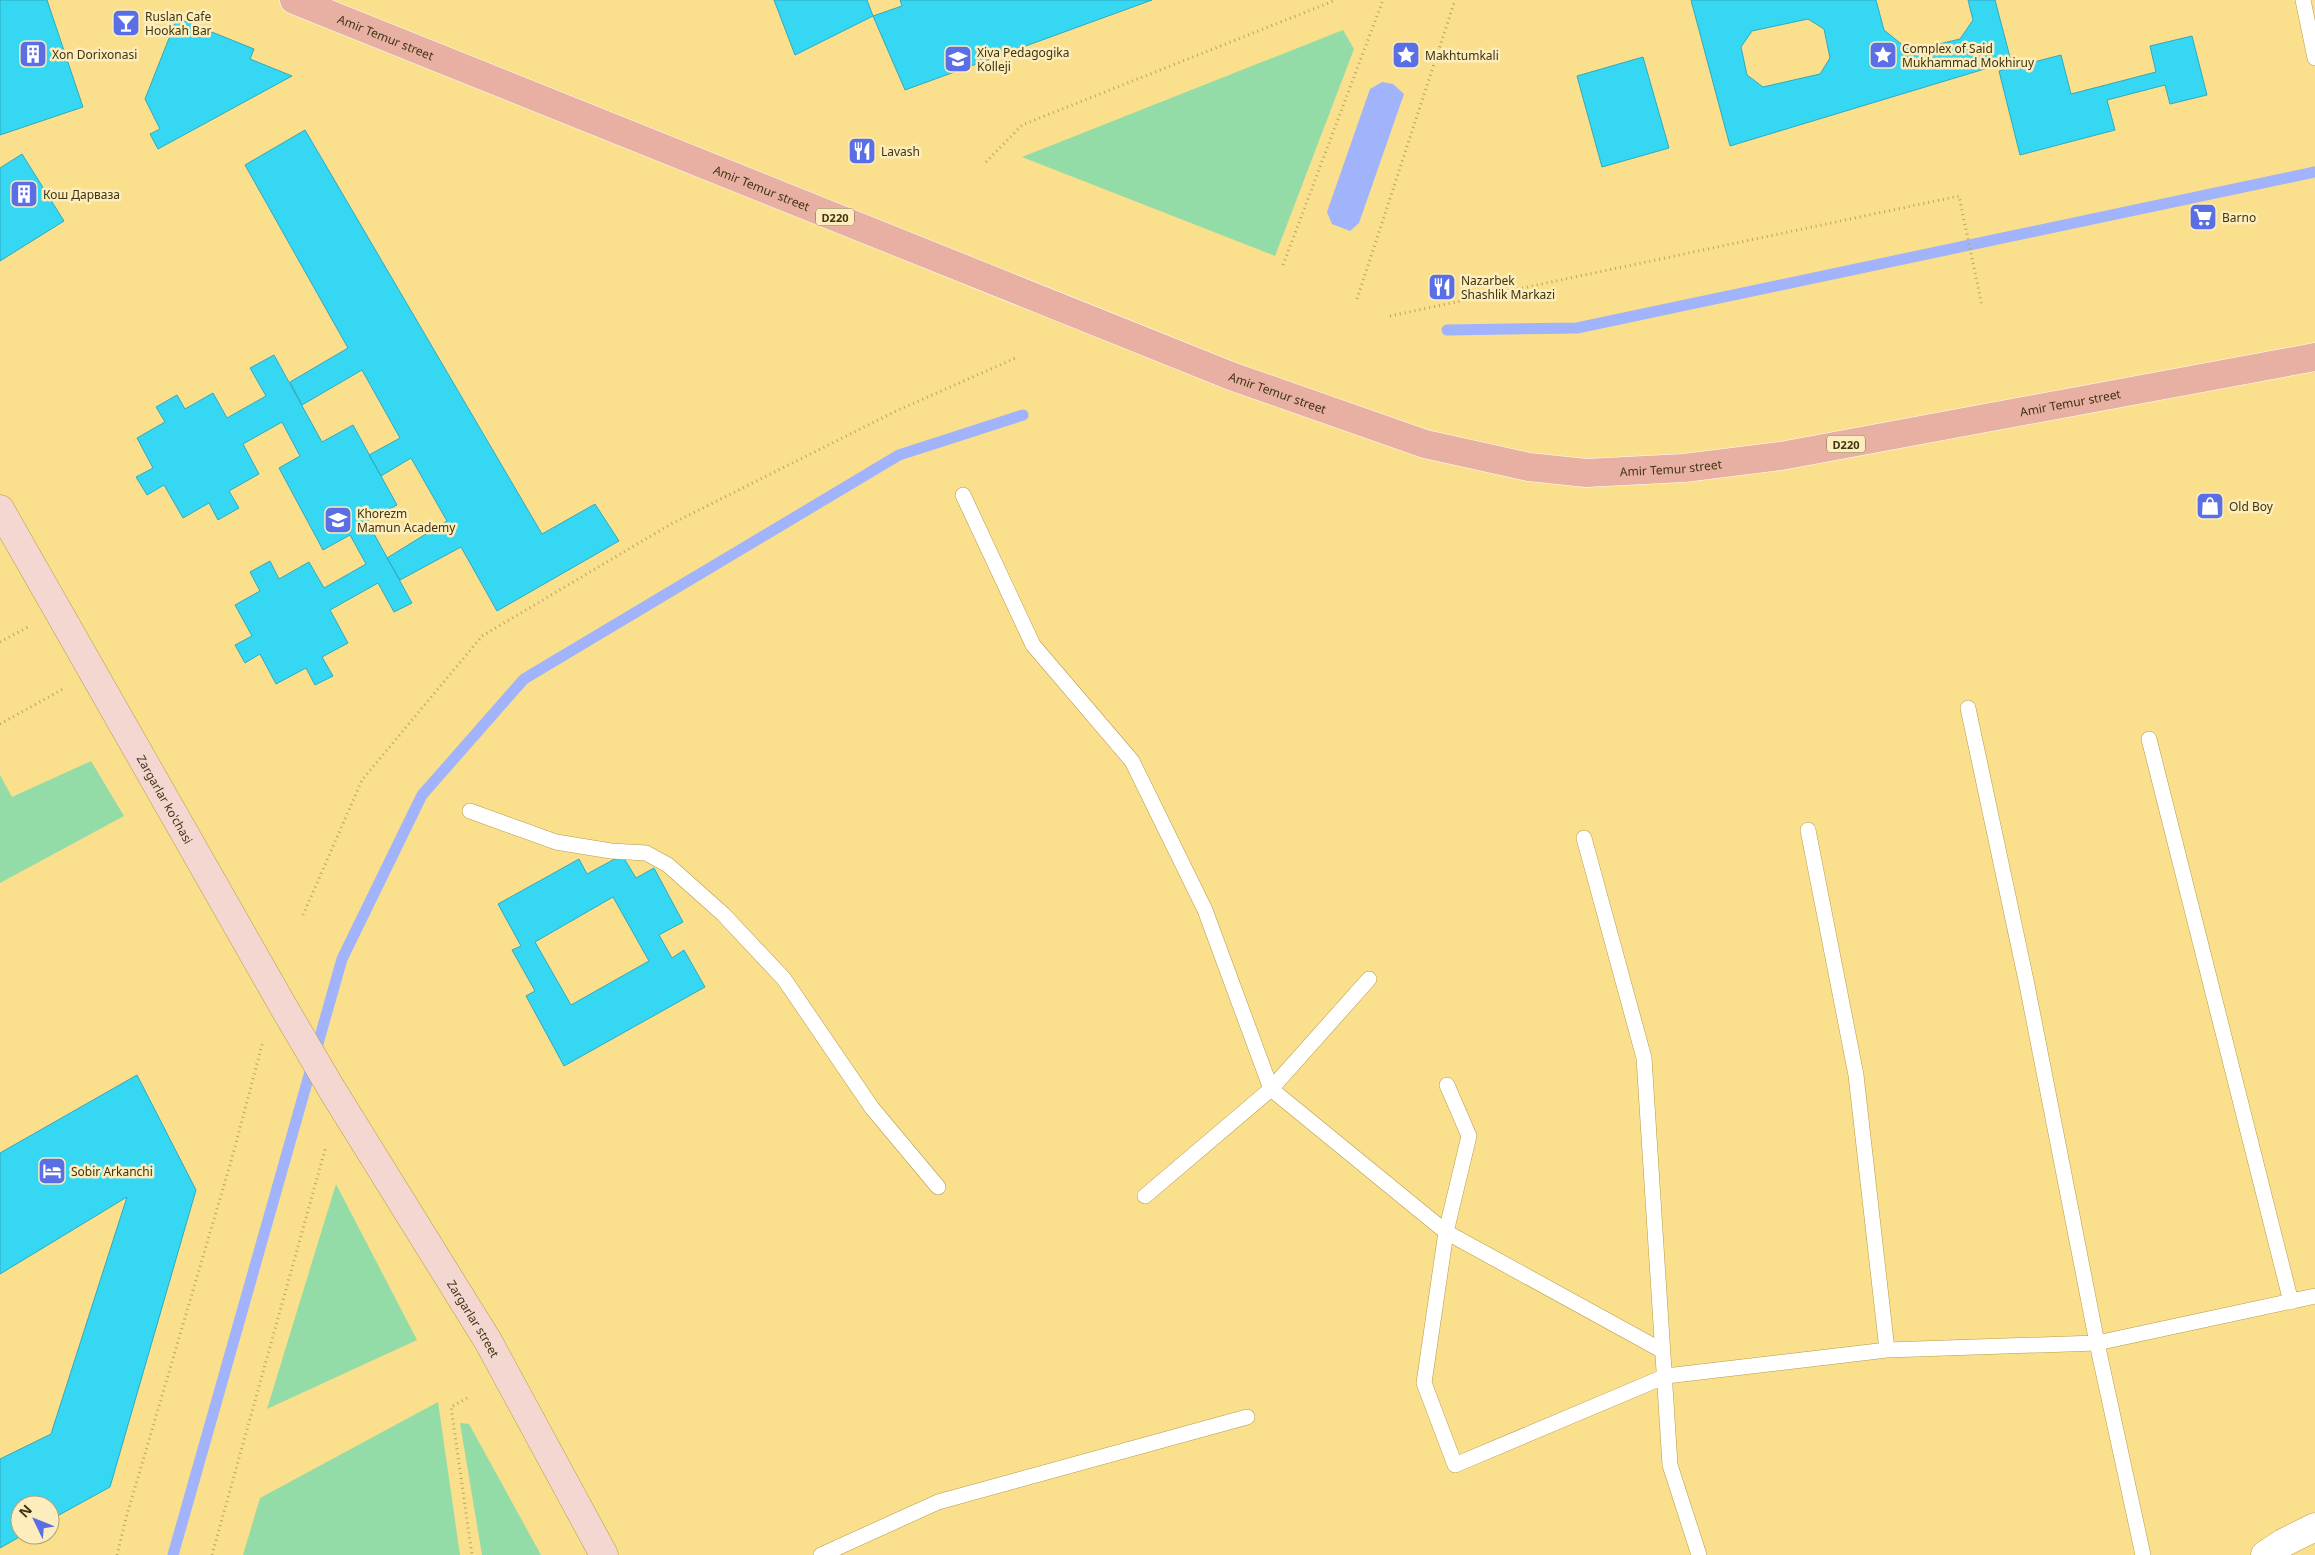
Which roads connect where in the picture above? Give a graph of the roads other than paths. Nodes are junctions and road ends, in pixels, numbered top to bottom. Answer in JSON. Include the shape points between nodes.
{"nodes":[{"id":1,"x":294,"y":0,"type":"edge"},
{"id":2,"x":2303,"y":0,"type":"edge"},
{"id":3,"x":2315,"y":58,"type":"edge"},
{"id":4,"x":2315,"y":357,"type":"edge"},
{"id":5,"x":963,"y":495,"type":"dead end"},
{"id":6,"x":0,"y":509,"type":"edge"},
{"id":7,"x":1968,"y":708,"type":"dead end"},
{"id":8,"x":2149,"y":739,"type":"dead end"},
{"id":9,"x":470,"y":811,"type":"dead end"},
{"id":10,"x":1808,"y":830,"type":"dead end"},
{"id":11,"x":1584,"y":838,"type":"dead end"},
{"id":12,"x":1369,"y":979,"type":"dead end"},
{"id":13,"x":1447,"y":1085,"type":"dead end"},
{"id":14,"x":331,"y":1088,"type":"joint"},
{"id":15,"x":1271,"y":1089,"type":"junction"},
{"id":16,"x":938,"y":1188,"type":"dead end"},
{"id":17,"x":1145,"y":1196,"type":"dead end"},
{"id":18,"x":1446,"y":1232,"type":"junction"},
{"id":19,"x":2315,"y":1296,"type":"edge"},
{"id":20,"x":2291,"y":1302,"type":"junction"},
{"id":21,"x":2097,"y":1343,"type":"junction"},
{"id":22,"x":1661,"y":1350,"type":"junction"},
{"id":23,"x":1887,"y":1350,"type":"junction"},
{"id":24,"x":1666,"y":1376,"type":"junction"},
{"id":25,"x":1247,"y":1417,"type":"dead end"},
{"id":26,"x":2315,"y":1527,"type":"edge"},
{"id":27,"x":604,"y":1555,"type":"edge"},
{"id":28,"x":820,"y":1555,"type":"edge"},
{"id":29,"x":1699,"y":1555,"type":"edge"},
{"id":30,"x":2143,"y":1555,"type":"edge"},
{"id":31,"x":2264,"y":1555,"type":"edge"}],
"edges":[{"from":1,"to":4,"type":"main road","name":"Amir Temur street","number":"D220","via":[[1231,376],[1425,444],[1529,467],[1586,474],[1684,468],[1781,456]]},
{"from":2,"to":3,"type":"lane"},
{"from":5,"to":15,"type":"lane","via":[[1033,645],[1132,761],[1205,910]]},
{"from":6,"to":14,"type":"main road","name":"Zargarlar ko'chasi"},
{"from":7,"to":21,"type":"lane","via":[[2027,985]]},
{"from":8,"to":20,"type":"lane"},
{"from":9,"to":16,"type":"lane","via":[[556,842],[646,854],[668,865],[723,914],[784,979],[872,1108]]},
{"from":10,"to":23,"type":"lane","via":[[1856,1075]]},
{"from":11,"to":22,"type":"lane","via":[[1644,1058]]},
{"from":12,"to":15,"type":"lane"},
{"from":13,"to":18,"type":"lane","via":[[1469,1136]]},
{"from":14,"to":27,"type":"main road","name":"Zargarlar street","via":[[488,1341]]},
{"from":15,"to":17,"type":"lane"},
{"from":15,"to":18,"type":"lane"},
{"from":18,"to":22,"type":"lane"},
{"from":18,"to":24,"type":"lane","via":[[1424,1383],[1456,1465]]},
{"from":19,"to":20,"type":"lane"},
{"from":20,"to":21,"type":"lane"},
{"from":21,"to":23,"type":"lane"},
{"from":21,"to":30,"type":"lane"},
{"from":22,"to":24,"type":"lane"},
{"from":23,"to":24,"type":"lane"},
{"from":24,"to":29,"type":"lane","via":[[1670,1465]]},
{"from":25,"to":28,"type":"lane","via":[[938,1502]]},
{"from":26,"to":31,"type":"street"}]}
